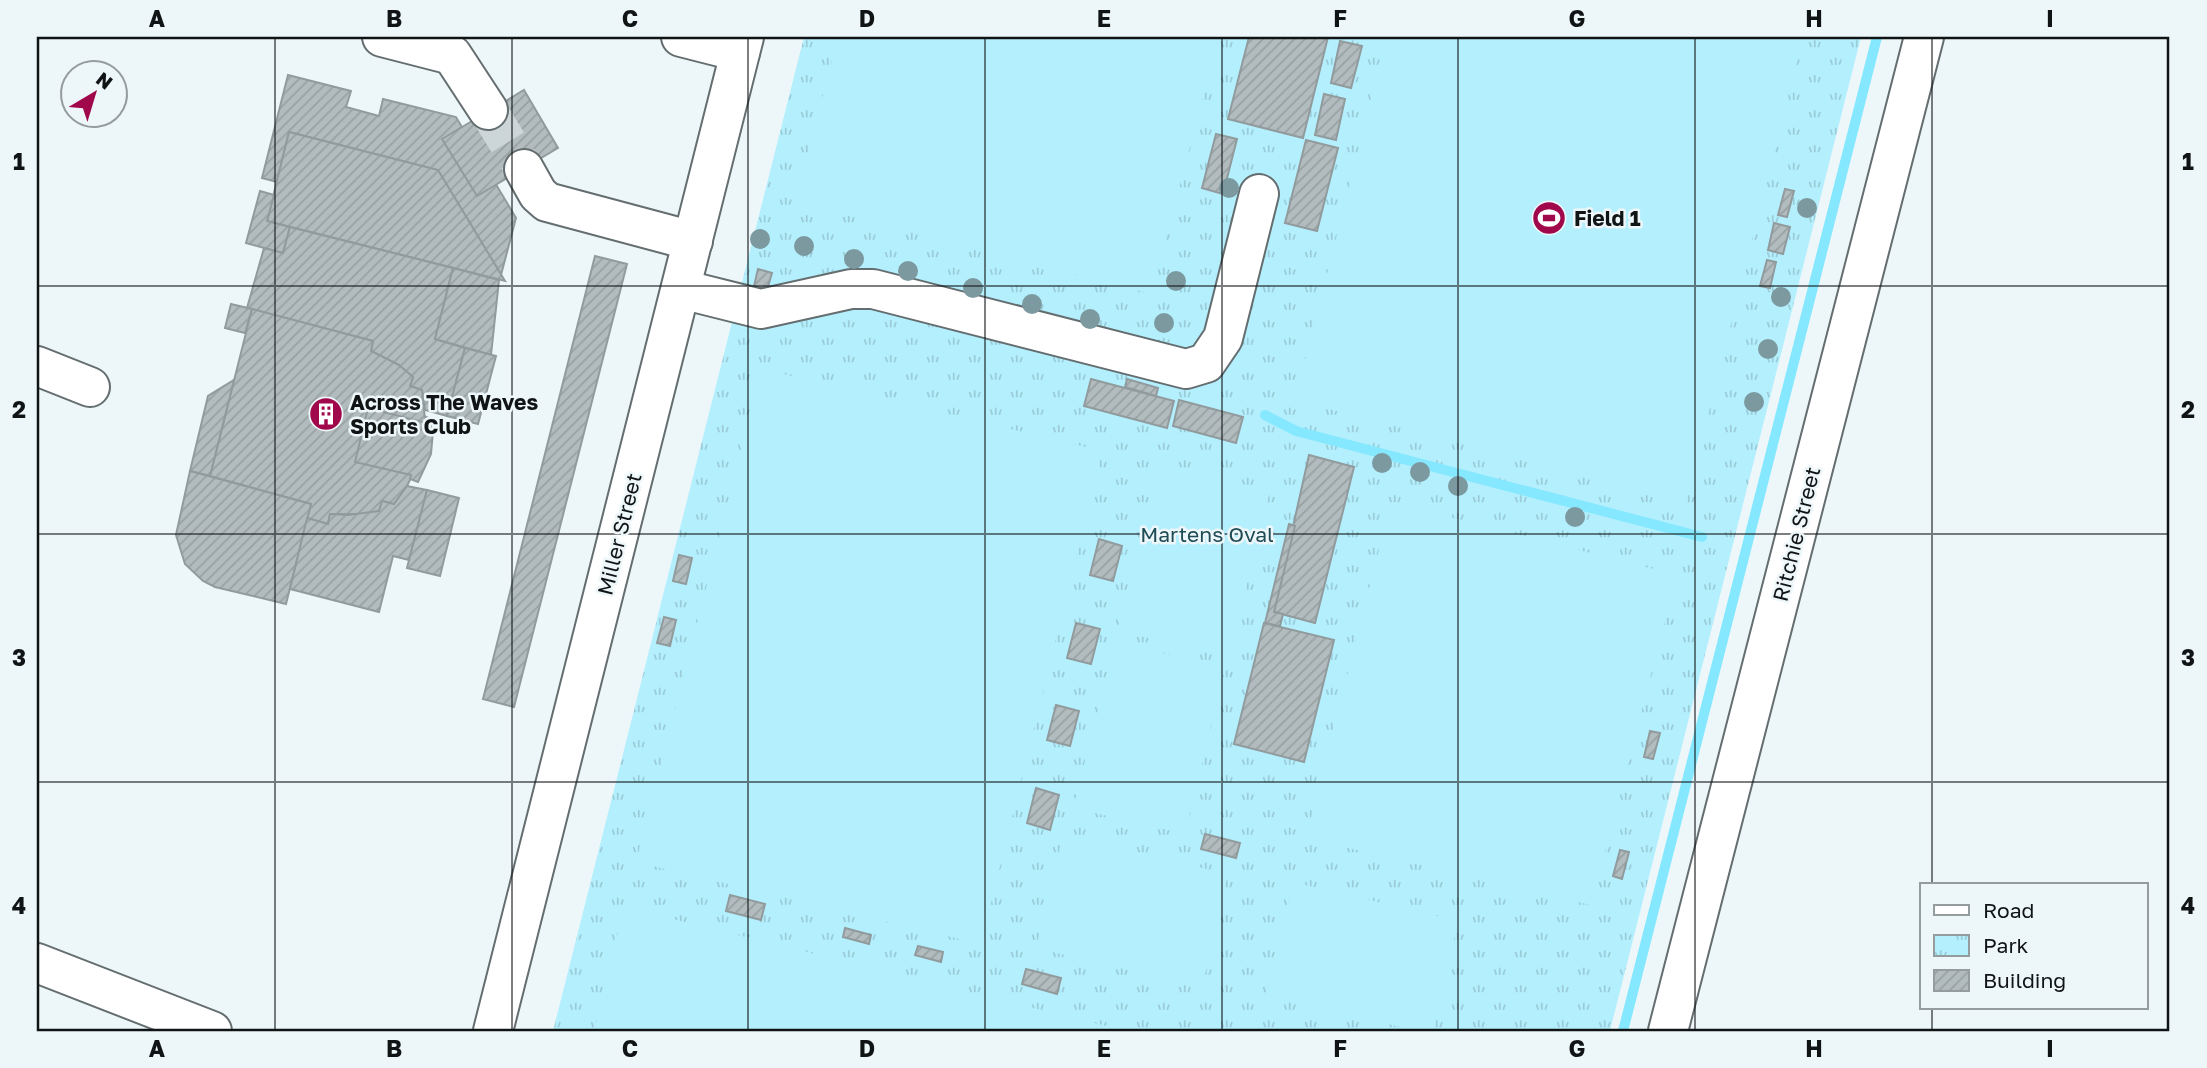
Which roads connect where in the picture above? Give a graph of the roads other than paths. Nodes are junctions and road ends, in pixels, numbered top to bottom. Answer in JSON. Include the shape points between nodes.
{"nodes":[{"id":1,"x":382,"y":37,"type":"edge"},
{"id":2,"x":681,"y":37,"type":"edge"},
{"id":3,"x":1924,"y":37,"type":"edge"},
{"id":4,"x":742,"y":44,"type":"edge"},
{"id":5,"x":488,"y":110,"type":"tunnel mouth"},
{"id":6,"x":524,"y":169,"type":"tunnel mouth"},
{"id":7,"x":1259,"y":194,"type":"dead end"},
{"id":8,"x":693,"y":241,"type":"junction"},
{"id":9,"x":681,"y":289,"type":"junction"},
{"id":10,"x":37,"y":366,"type":"edge"},
{"id":11,"x":90,"y":387,"type":"dead end"},
{"id":12,"x":37,"y":963,"type":"edge"},
{"id":13,"x":212,"y":1031,"type":"edge"},
{"id":14,"x":493,"y":1031,"type":"edge"},
{"id":15,"x":1668,"y":1031,"type":"edge"}],
"edges":[{"from":1,"to":5,"type":"street","via":[[452,55]]},
{"from":2,"to":4,"type":"street"},
{"from":3,"to":15,"type":"street","name":"Ritchie Street"},
{"from":4,"to":8,"type":"street","name":"Miller Street"},
{"from":6,"to":8,"type":"street","via":[[547,202]]},
{"from":7,"to":9,"type":"street","via":[[1223,338],[1206,363],[1186,369],[873,289],[850,289],[761,309]]},
{"from":8,"to":9,"type":"street","name":"Miller Street"},
{"from":9,"to":14,"type":"street","name":"Miller Street"},
{"from":10,"to":11,"type":"street"},
{"from":12,"to":13,"type":"street"}]}
